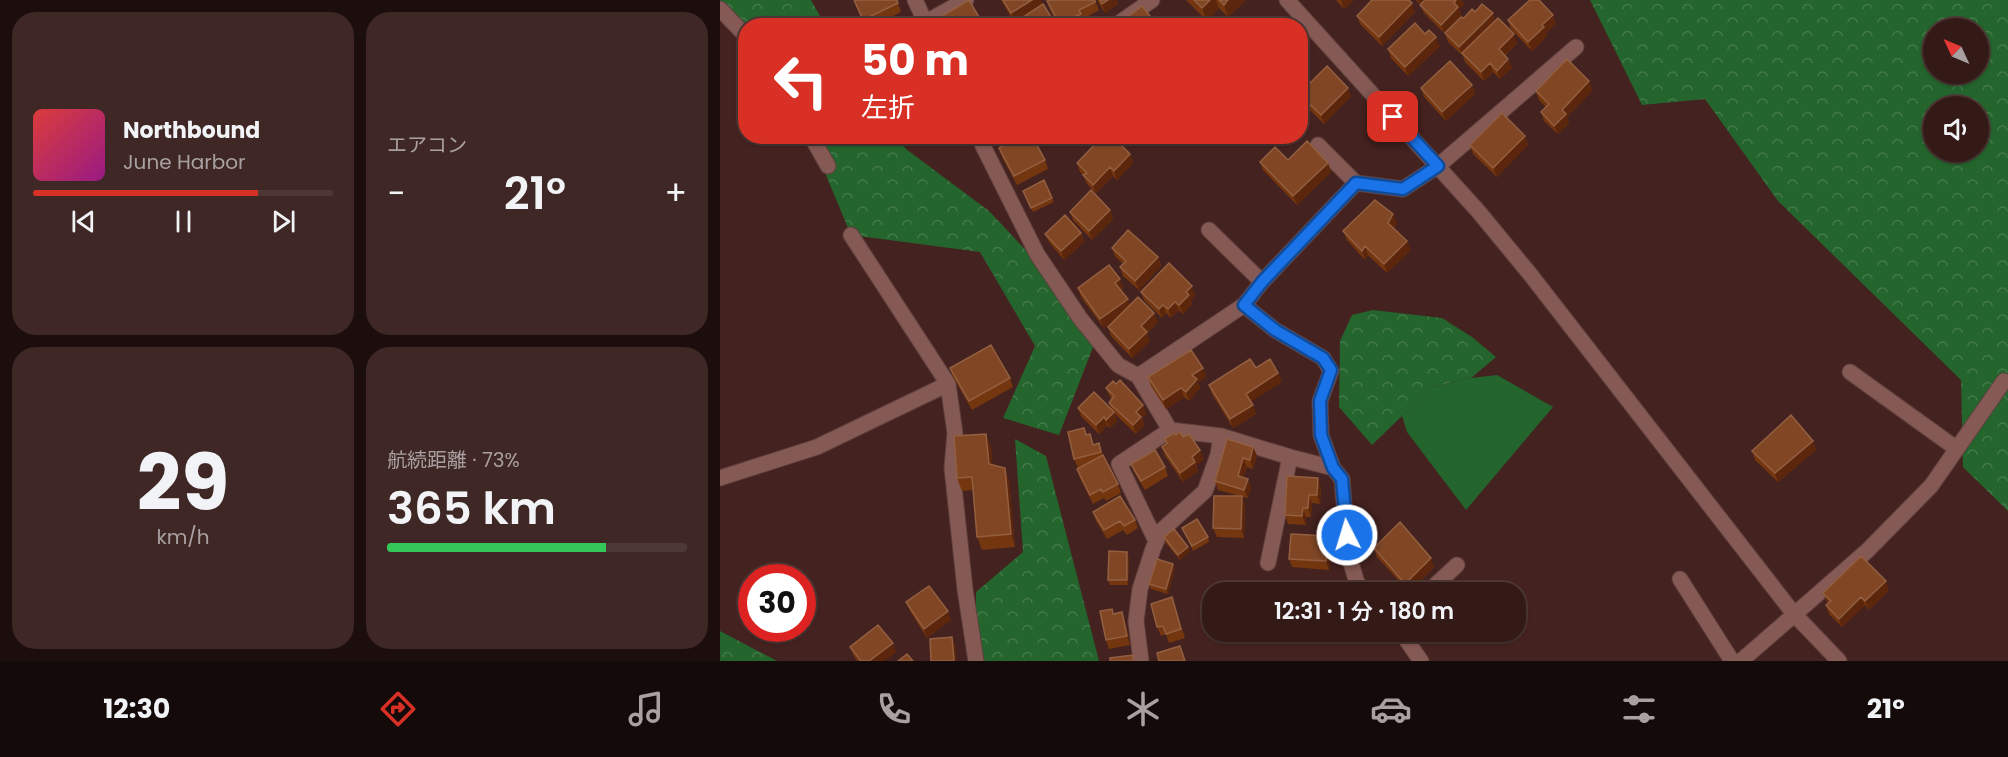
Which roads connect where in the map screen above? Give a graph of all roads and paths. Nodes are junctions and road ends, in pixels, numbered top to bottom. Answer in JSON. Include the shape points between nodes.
{"nodes":[{"id":1,"x":915,"y":0,"type":"edge"},
{"id":2,"x":966,"y":0,"type":"edge"},
{"id":3,"x":1152,"y":0,"type":"edge"},
{"id":4,"x":1287,"y":0,"type":"edge"},
{"id":5,"x":720,"y":9,"type":"edge"},
{"id":6,"x":923,"y":18,"type":"edge"},
{"id":7,"x":936,"y":18,"type":"edge"},
{"id":8,"x":1126,"y":18,"type":"edge"},
{"id":9,"x":1303,"y":18,"type":"edge"},
{"id":10,"x":1308,"y":23,"type":"edge"},
{"id":11,"x":738,"y":28,"type":"edge"},
{"id":12,"x":1576,"y":47,"type":"dead end"},
{"id":13,"x":816,"y":144,"type":"edge"},
{"id":14,"x":982,"y":144,"type":"edge"},
{"id":15,"x":1318,"y":145,"type":"dead end"},
{"id":16,"x":828,"y":166,"type":"dead end"},
{"id":17,"x":1438,"y":166,"type":"junction"},
{"id":18,"x":1356,"y":183,"type":"junction"},
{"id":19,"x":1209,"y":230,"type":"dead end"},
{"id":20,"x":851,"y":235,"type":"dead end"},
{"id":21,"x":1262,"y":282,"type":"junction"},
{"id":22,"x":1244,"y":305,"type":"junction"},
{"id":23,"x":1850,"y":372,"type":"dead end"},
{"id":24,"x":1138,"y":376,"type":"junction"},
{"id":25,"x":2004,"y":381,"type":"dead end"},
{"id":26,"x":948,"y":384,"type":"junction"},
{"id":27,"x":1170,"y":430,"type":"junction"},
{"id":28,"x":1221,"y":436,"type":"junction"},
{"id":29,"x":1958,"y":449,"type":"junction"},
{"id":30,"x":1290,"y":457,"type":"junction"},
{"id":31,"x":1333,"y":468,"type":"junction"},
{"id":32,"x":720,"y":478,"type":"edge"},
{"id":33,"x":1156,"y":541,"type":"junction"},
{"id":34,"x":1268,"y":563,"type":"dead end"},
{"id":35,"x":1457,"y":565,"type":"dead end"},
{"id":36,"x":1680,"y":579,"type":"dead end"},
{"id":37,"x":1357,"y":582,"type":"edge"},
{"id":38,"x":1439,"y":582,"type":"edge"},
{"id":39,"x":1794,"y":614,"type":"junction"},
{"id":40,"x":1408,"y":642,"type":"edge"},
{"id":41,"x":976,"y":661,"type":"edge"},
{"id":42,"x":1141,"y":661,"type":"edge"},
{"id":43,"x":1420,"y":661,"type":"edge"},
{"id":44,"x":1732,"y":661,"type":"edge"},
{"id":45,"x":1741,"y":661,"type":"edge"},
{"id":46,"x":1839,"y":661,"type":"edge"}],
"edges":[{"from":1,"to":6,"type":"street"},
{"from":2,"to":7,"type":"street"},
{"from":3,"to":8,"type":"street"},
{"from":4,"to":9,"type":"street"},
{"from":5,"to":11,"type":"street"},
{"from":10,"to":17,"type":"street"},
{"from":12,"to":17,"type":"street"},
{"from":13,"to":16,"type":"street"},
{"from":14,"to":24,"type":"street","via":[[1036,254],[1118,366]]},
{"from":15,"to":18,"type":"street"},
{"from":17,"to":18,"type":"street","via":[[1403,189]]},
{"from":17,"to":39,"type":"street","via":[[1530,274]]},
{"from":18,"to":21,"type":"street"},
{"from":19,"to":21,"type":"street"},
{"from":20,"to":26,"type":"street"},
{"from":21,"to":22,"type":"street"},
{"from":22,"to":24,"type":"street"},
{"from":22,"to":31,"type":"street","via":[[1275,330],[1323,358],[1331,370],[1320,401],[1321,435]]},
{"from":23,"to":29,"type":"street"},
{"from":24,"to":27,"type":"street"},
{"from":25,"to":29,"type":"street"},
{"from":26,"to":32,"type":"street","via":[[817,447]]},
{"from":26,"to":41,"type":"street","via":[[955,433],[952,468]]},
{"from":27,"to":28,"type":"street"},
{"from":27,"to":33,"type":"street","via":[[1119,464]]},
{"from":28,"to":30,"type":"street"},
{"from":28,"to":33,"type":"street","via":[[1205,491],[1161,531]]},
{"from":29,"to":39,"type":"street","via":[[1931,486],[1875,543]]},
{"from":30,"to":31,"type":"street"},
{"from":30,"to":34,"type":"street"},
{"from":31,"to":37,"type":"street","via":[[1342,479],[1348,553]]},
{"from":33,"to":42,"type":"street","via":[[1140,589],[1136,621]]},
{"from":35,"to":38,"type":"street"},
{"from":36,"to":44,"type":"street"},
{"from":39,"to":45,"type":"street"},
{"from":39,"to":46,"type":"street"},
{"from":40,"to":43,"type":"street"}]}
